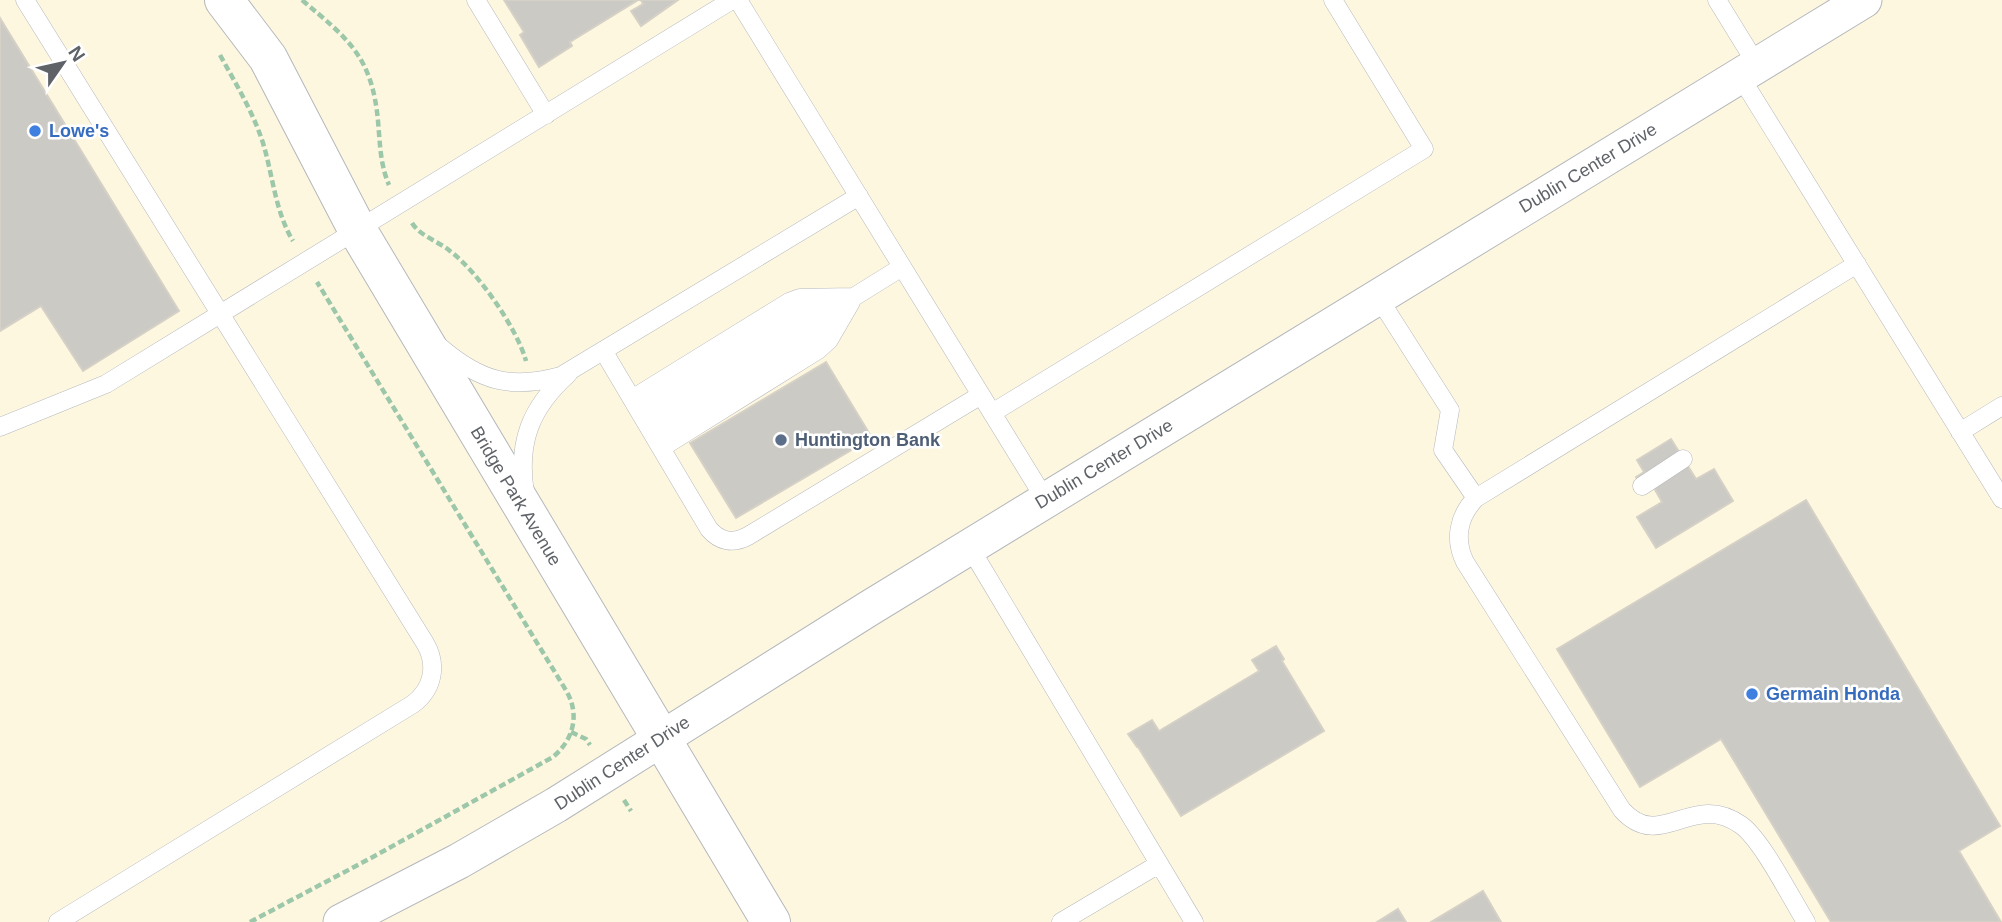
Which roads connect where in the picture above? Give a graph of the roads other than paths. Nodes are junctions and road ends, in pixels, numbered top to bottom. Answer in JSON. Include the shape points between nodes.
{"nodes":[{"id":1,"x":24,"y":0,"type":"edge"},
{"id":2,"x":224,"y":0,"type":"edge"},
{"id":3,"x":253,"y":0,"type":"edge"},
{"id":4,"x":476,"y":0,"type":"edge"},
{"id":5,"x":732,"y":0,"type":"edge"},
{"id":6,"x":738,"y":0,"type":"edge"},
{"id":7,"x":1333,"y":0,"type":"edge"},
{"id":8,"x":1717,"y":0,"type":"edge"},
{"id":9,"x":1864,"y":0,"type":"edge"},
{"id":10,"x":271,"y":64,"type":"junction"},
{"id":11,"x":1748,"y":71,"type":"junction"},
{"id":12,"x":547,"y":115,"type":"junction"},
{"id":13,"x":859,"y":196,"type":"junction"},
{"id":14,"x":358,"y":231,"type":"junction"},
{"id":15,"x":1857,"y":264,"type":"junction"},
{"id":16,"x":902,"y":267,"type":"junction"},
{"id":17,"x":862,"y":292,"type":"junction"},
{"id":18,"x":1378,"y":296,"type":"junction"},
{"id":19,"x":408,"y":315,"type":"junction"},
{"id":20,"x":219,"y":316,"type":"junction"},
{"id":21,"x":604,"y":352,"type":"junction"},
{"id":22,"x":579,"y":366,"type":"junction"},
{"id":23,"x":981,"y":395,"type":"junction"},
{"id":24,"x":2002,"y":406,"type":"edge"},
{"id":25,"x":992,"y":413,"type":"junction"},
{"id":26,"x":647,"y":424,"type":"junction"},
{"id":27,"x":0,"y":427,"type":"edge"},
{"id":28,"x":1960,"y":432,"type":"junction"},
{"id":29,"x":1683,"y":458,"type":"dead end"},
{"id":30,"x":1642,"y":486,"type":"dead end"},
{"id":31,"x":1476,"y":498,"type":"junction"},
{"id":32,"x":1045,"y":499,"type":"junction"},
{"id":33,"x":2002,"y":499,"type":"edge"},
{"id":34,"x":540,"y":537,"type":"junction"},
{"id":35,"x":969,"y":546,"type":"junction"},
{"id":36,"x":660,"y":738,"type":"junction"},
{"id":37,"x":1159,"y":864,"type":"junction"},
{"id":38,"x":58,"y":922,"type":"edge"},
{"id":39,"x":341,"y":922,"type":"edge"},
{"id":40,"x":771,"y":922,"type":"edge"},
{"id":41,"x":1061,"y":922,"type":"edge"},
{"id":42,"x":1194,"y":922,"type":"edge"},
{"id":43,"x":1807,"y":922,"type":"edge"}],
"edges":[{"from":1,"to":20,"type":"lane"},
{"from":2,"to":10,"type":"street","name":"Bridge Park Avenue"},
{"from":3,"to":10,"type":"street","name":"Bridge Park Avenue"},
{"from":4,"to":12,"type":"lane"},
{"from":5,"to":12,"type":"lane"},
{"from":6,"to":13,"type":"lane"},
{"from":7,"to":25,"type":"lane","via":[[1424,149]]},
{"from":8,"to":11,"type":"lane"},
{"from":9,"to":11,"type":"street","name":"Dublin Center Drive"},
{"from":10,"to":14,"type":"street","name":"Bridge Park Avenue"},
{"from":11,"to":15,"type":"lane"},
{"from":11,"to":18,"type":"street","name":"Dublin Center Drive"},
{"from":12,"to":14,"type":"lane"},
{"from":13,"to":16,"type":"lane"},
{"from":13,"to":21,"type":"lane"},
{"from":14,"to":19,"type":"street","name":"Bridge Park Avenue"},
{"from":14,"to":20,"type":"lane"},
{"from":15,"to":28,"type":"lane"},
{"from":15,"to":31,"type":"lane"},
{"from":16,"to":17,"type":"lane"},
{"from":16,"to":23,"type":"lane"},
{"from":17,"to":26,"type":"lane"},
{"from":17,"to":26,"type":"lane","via":[[818,349]]},
{"from":17,"to":26,"type":"lane","via":[[789,302]]},
{"from":18,"to":31,"type":"lane","via":[[1450,410],[1443,450]]},
{"from":18,"to":32,"type":"street","name":"Dublin Center Drive"},
{"from":19,"to":22,"type":"lane","via":[[430,339],[474,372],[500,382],[561,376]]},
{"from":19,"to":34,"type":"street","name":"Bridge Park Avenue"},
{"from":20,"to":27,"type":"lane","via":[[106,384]]},
{"from":20,"to":38,"type":"lane","via":[[429,650],[433,663],[430,683],[413,704]]},
{"from":21,"to":22,"type":"lane"},
{"from":21,"to":26,"type":"lane"},
{"from":22,"to":34,"type":"lane","via":[[551,391],[525,437],[525,492]]},
{"from":23,"to":25,"type":"lane"},
{"from":23,"to":26,"type":"lane","via":[[735,541],[711,532]]},
{"from":24,"to":28,"type":"lane"},
{"from":25,"to":32,"type":"lane"},
{"from":28,"to":33,"type":"lane"},
{"from":29,"to":30,"type":"lane"},
{"from":31,"to":43,"type":"lane","via":[[1460,524],[1462,555],[1622,810],[1637,823],[1650,826],[1704,813],[1731,818],[1753,836]]},
{"from":32,"to":35,"type":"street","name":"Dublin Center Drive"},
{"from":34,"to":36,"type":"street","name":"Bridge Park Avenue"},
{"from":35,"to":36,"type":"street","name":"Dublin Center Drive"},
{"from":35,"to":37,"type":"lane"},
{"from":36,"to":39,"type":"street","name":"Dublin Center Drive","via":[[506,835]]},
{"from":36,"to":40,"type":"street","name":"Bridge Park Avenue"},
{"from":37,"to":41,"type":"lane"},
{"from":37,"to":42,"type":"lane"}]}
